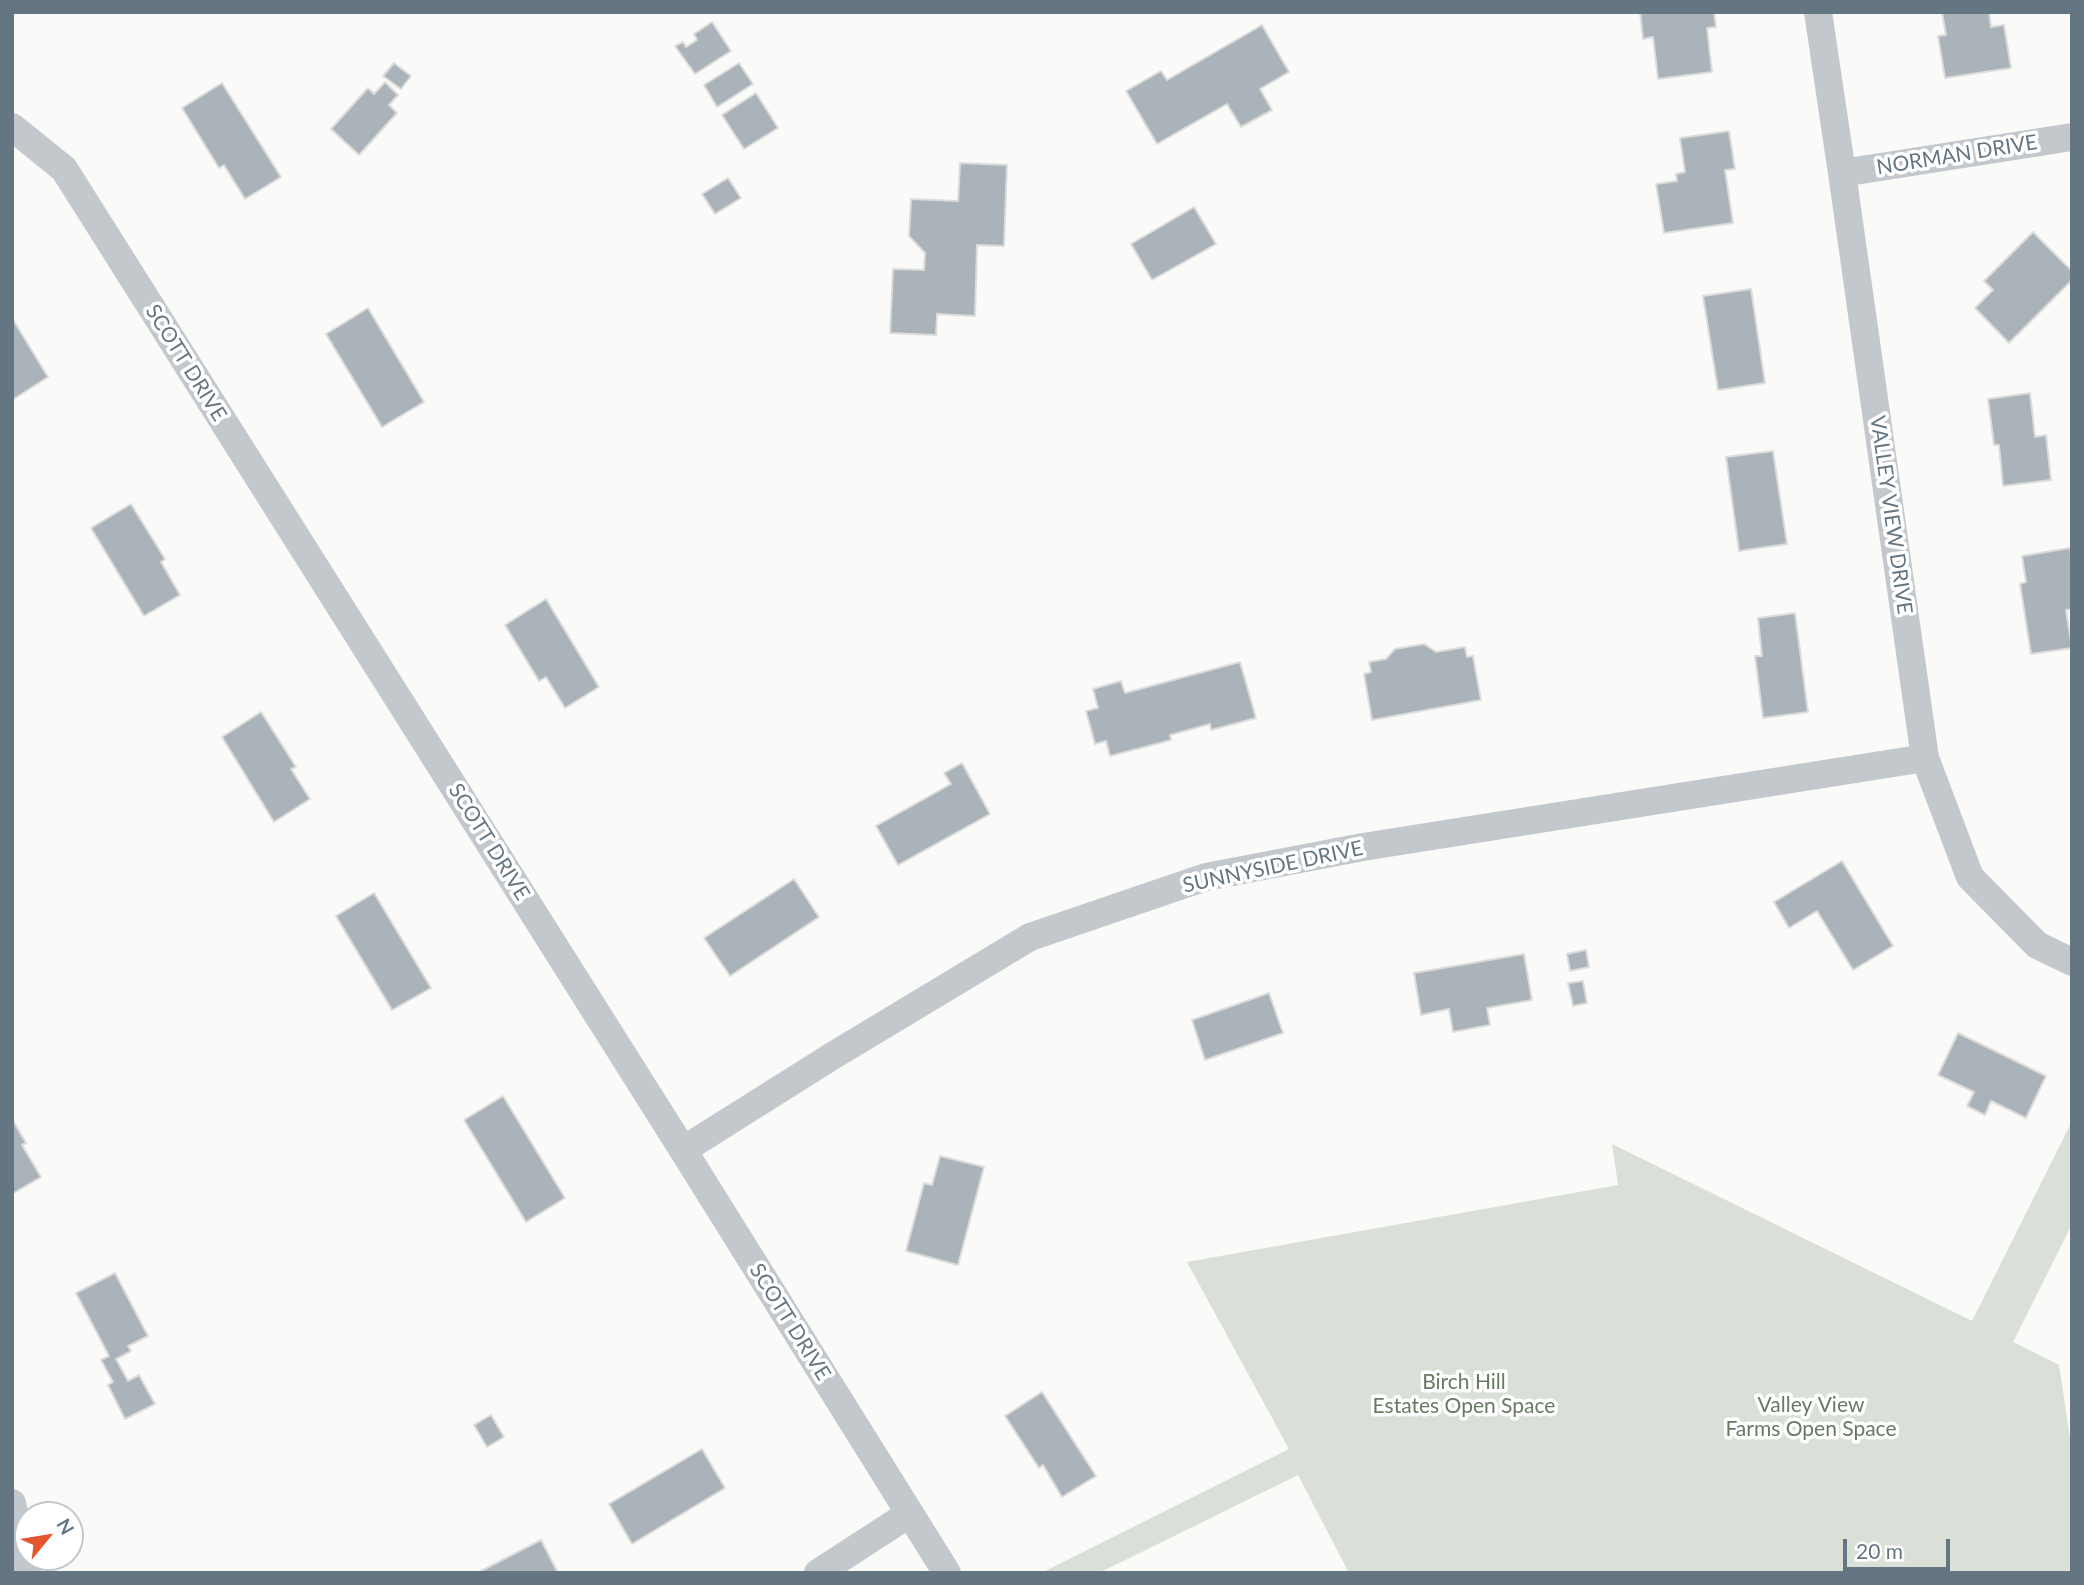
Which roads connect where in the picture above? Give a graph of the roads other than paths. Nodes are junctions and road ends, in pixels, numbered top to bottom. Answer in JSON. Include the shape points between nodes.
{"nodes":[{"id":1,"x":1818,"y":12,"type":"edge"},
{"id":2,"x":12,"y":127,"type":"edge"},
{"id":3,"x":2072,"y":137,"type":"edge"},
{"id":4,"x":1842,"y":173,"type":"junction"},
{"id":5,"x":1925,"y":758,"type":"junction"},
{"id":6,"x":2072,"y":962,"type":"edge"},
{"id":7,"x":683,"y":1150,"type":"junction"},
{"id":8,"x":12,"y":1503,"type":"edge"},
{"id":9,"x":909,"y":1514,"type":"junction"},
{"id":10,"x":28,"y":1573,"type":"edge"},
{"id":11,"x":818,"y":1573,"type":"edge"},
{"id":12,"x":947,"y":1573,"type":"edge"}],
"edges":[{"from":1,"to":4,"type":"street","name":"VALLEY VIEW DRIVE"},
{"from":2,"to":7,"type":"street","name":"SCOTT DRIVE","via":[[64,169]]},
{"from":3,"to":4,"type":"street","name":"NORMAN DRIVE"},
{"from":4,"to":5,"type":"street","name":"VALLEY VIEW DRIVE"},
{"from":5,"to":6,"type":"street","name":"VALLEY VIEW DRIVE","via":[[1970,877],[2037,945]]},
{"from":5,"to":7,"type":"street","name":"SUNNYSIDE DRIVE","via":[[1363,847],[1206,877],[1030,937]]},
{"from":7,"to":9,"type":"street","name":"SCOTT DRIVE"},
{"from":8,"to":10,"type":"street"},
{"from":9,"to":11,"type":"street"},
{"from":9,"to":12,"type":"street","name":"SCOTT DRIVE"}]}
